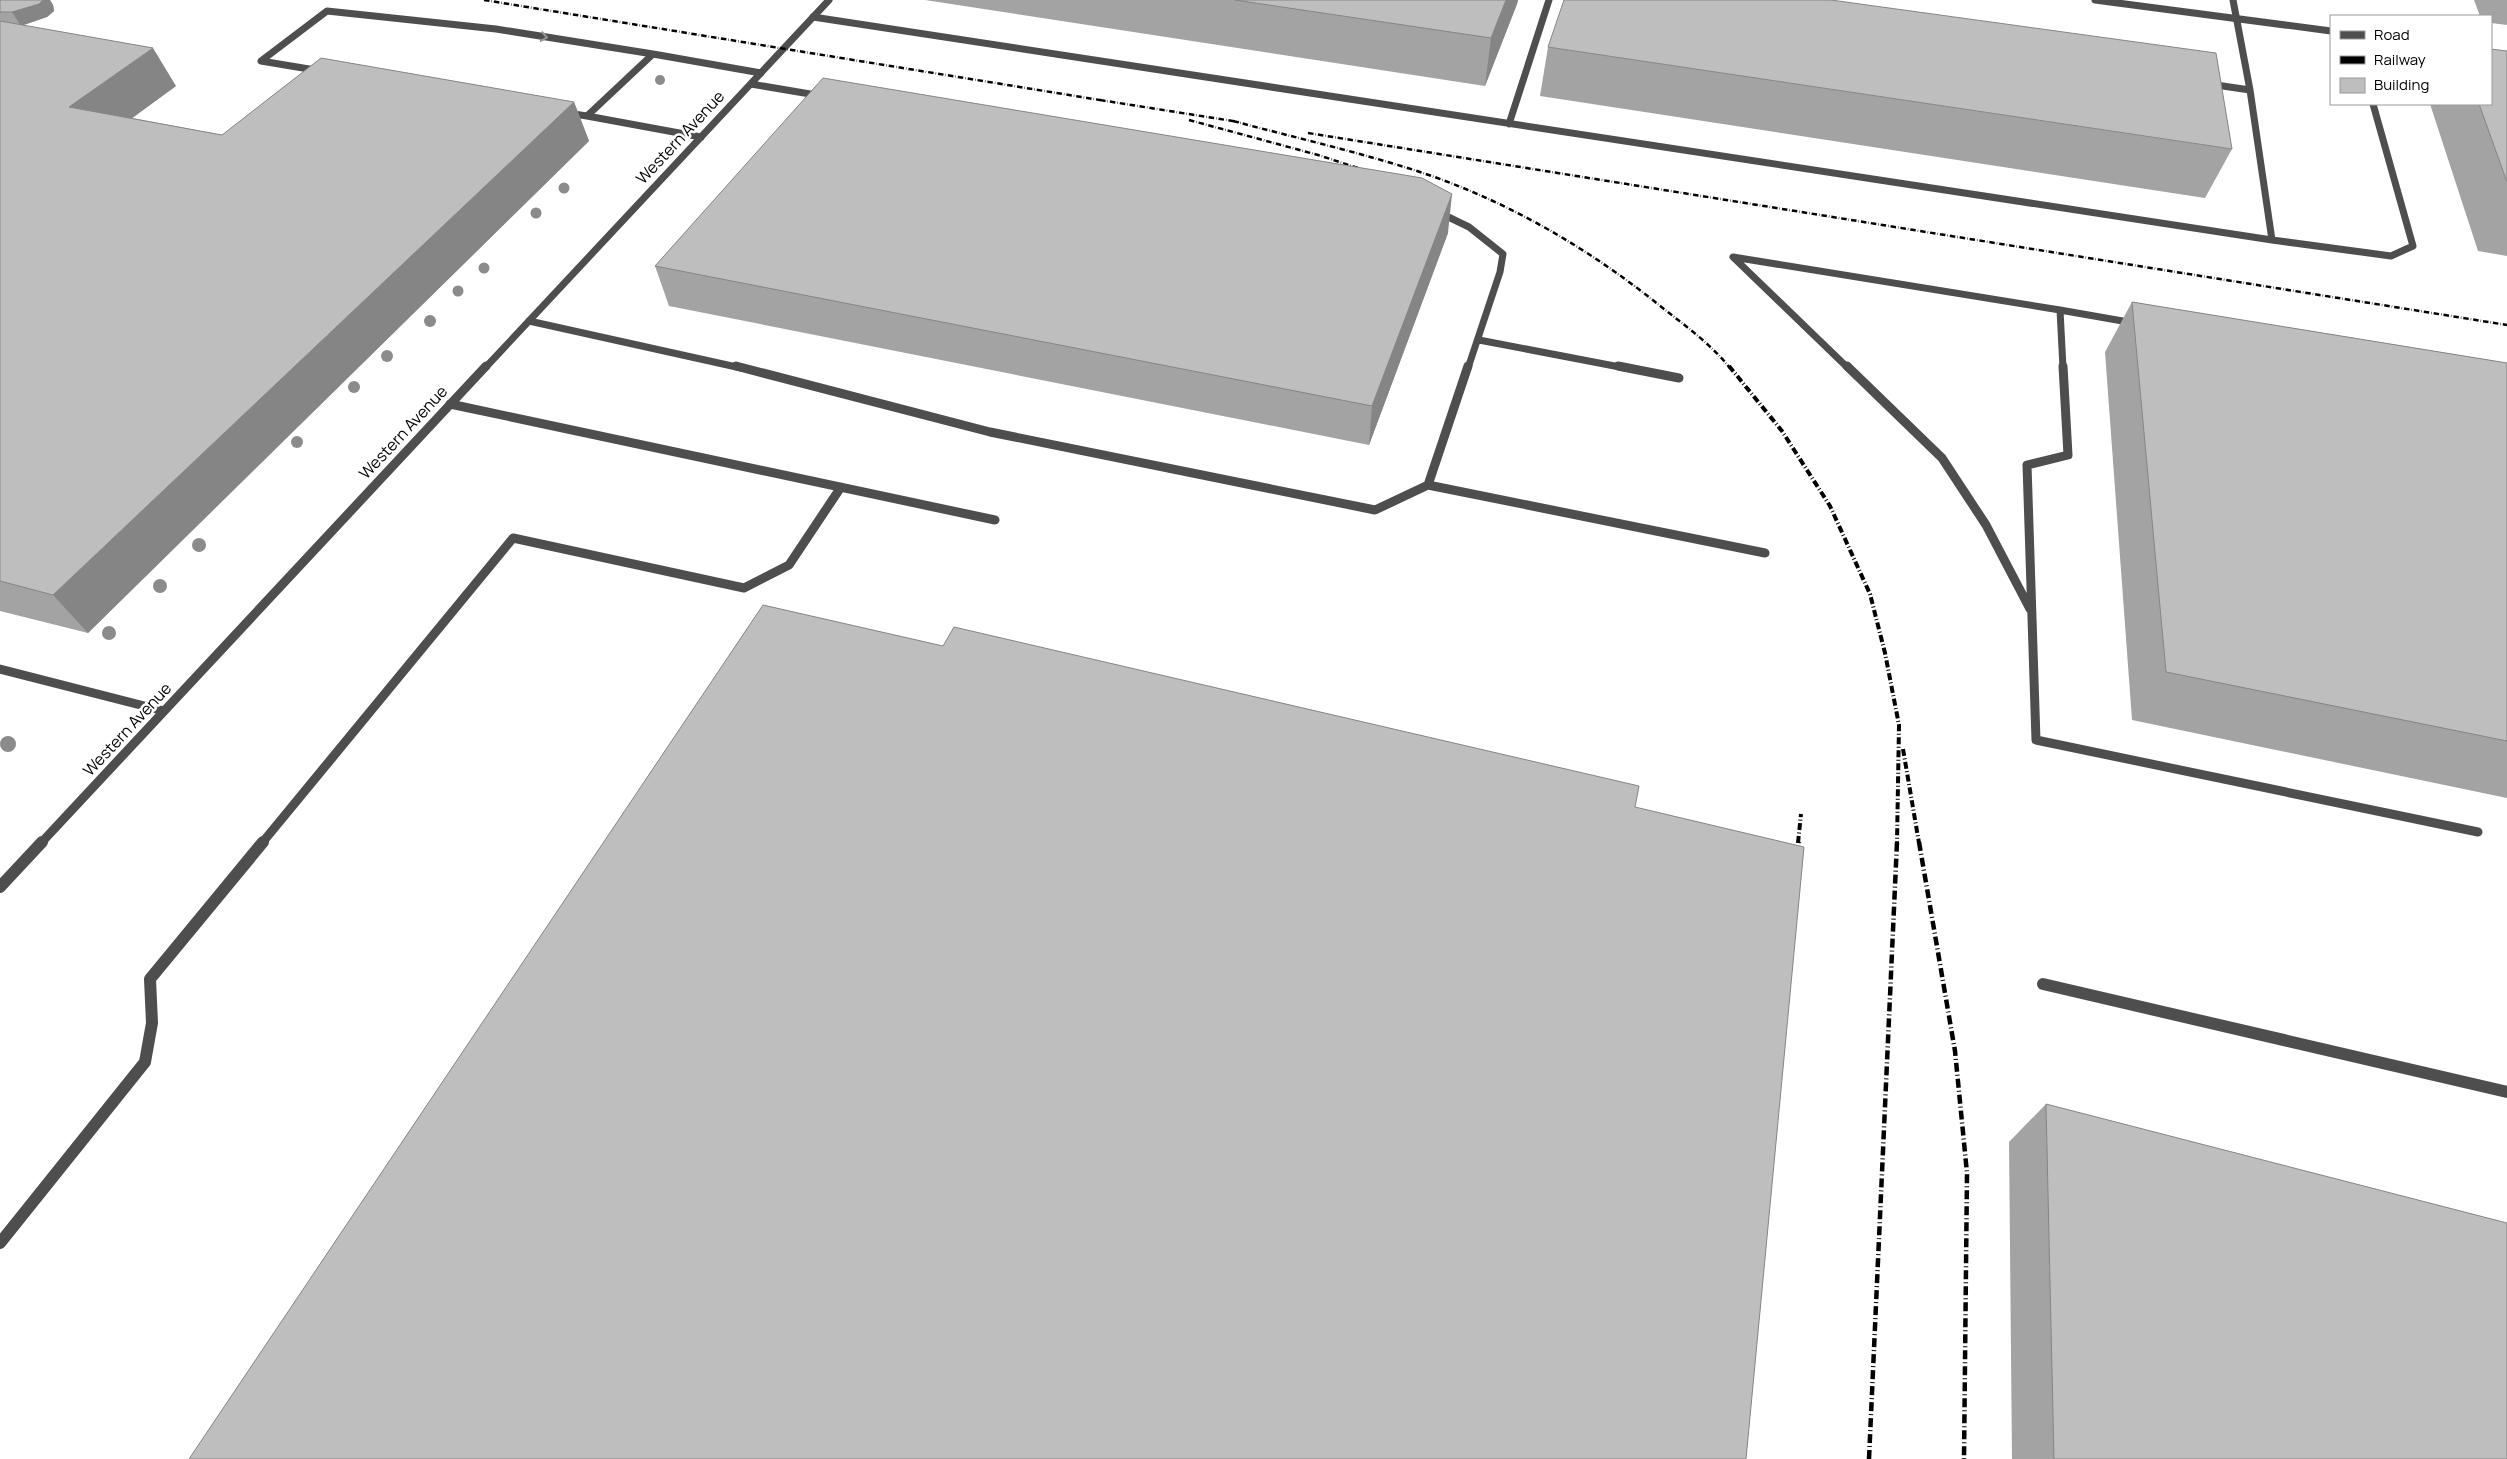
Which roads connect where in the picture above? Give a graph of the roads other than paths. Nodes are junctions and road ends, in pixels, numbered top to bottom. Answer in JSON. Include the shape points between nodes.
{"nodes":[{"id":1,"x":829,"y":0,"type":"edge"},
{"id":2,"x":1549,"y":0,"type":"edge"},
{"id":3,"x":2095,"y":0,"type":"edge"},
{"id":4,"x":2233,"y":0,"type":"edge"},
{"id":5,"x":813,"y":17,"type":"junction"},
{"id":6,"x":2237,"y":19,"type":"junction"},
{"id":7,"x":2330,"y":31,"type":"edge"},
{"id":8,"x":653,"y":54,"type":"junction"},
{"id":9,"x":329,"y":72,"type":"edge"},
{"id":10,"x":761,"y":73,"type":"junction"},
{"id":11,"x":2201,"y":83,"type":"edge"},
{"id":12,"x":751,"y":84,"type":"junction"},
{"id":13,"x":2250,"y":90,"type":"junction"},
{"id":14,"x":827,"y":97,"type":"edge"},
{"id":15,"x":2373,"y":105,"type":"edge"},
{"id":16,"x":559,"y":112,"type":"edge"},
{"id":17,"x":587,"y":116,"type":"junction"},
{"id":18,"x":1508,"y":124,"type":"junction"},
{"id":19,"x":701,"y":137,"type":"junction"},
{"id":20,"x":1428,"y":207,"type":"edge"},
{"id":21,"x":2272,"y":240,"type":"junction"},
{"id":22,"x":2060,"y":310,"type":"junction"},
{"id":23,"x":529,"y":322,"type":"junction"},
{"id":24,"x":2147,"y":325,"type":"edge"},
{"id":25,"x":1478,"y":340,"type":"junction"},
{"id":26,"x":1679,"y":378,"type":"dead end"},
{"id":27,"x":450,"y":404,"type":"junction"},
{"id":28,"x":1428,"y":485,"type":"junction"},
{"id":29,"x":841,"y":487,"type":"junction"},
{"id":30,"x":995,"y":520,"type":"dead end"},
{"id":31,"x":1765,"y":553,"type":"dead end"},
{"id":32,"x":2032,"y":612,"type":"junction"},
{"id":33,"x":0,"y":669,"type":"edge"},
{"id":34,"x":164,"y":711,"type":"junction"},
{"id":35,"x":2478,"y":832,"type":"dead end"},
{"id":36,"x":0,"y":887,"type":"edge"},
{"id":37,"x":2043,"y":984,"type":"dead end"},
{"id":38,"x":2507,"y":1092,"type":"edge"},
{"id":39,"x":0,"y":1243,"type":"edge"}],
"edges":[{"from":1,"to":5,"type":"street","name":"Western Avenue"},
{"from":2,"to":18,"type":"street"},
{"from":3,"to":6,"type":"street"},
{"from":4,"to":6,"type":"street"},
{"from":5,"to":10,"type":"street","name":"Western Avenue"},
{"from":5,"to":18,"type":"street"},
{"from":6,"to":7,"type":"street"},
{"from":6,"to":13,"type":"street"},
{"from":9,"to":8,"type":"street","one_way":true,"via":[[262,61],[327,12],[496,29]]},
{"from":8,"to":10,"type":"street"},
{"from":8,"to":17,"type":"street"},
{"from":10,"to":12,"type":"street","name":"Western Avenue"},
{"from":11,"to":13,"type":"street"},
{"from":12,"to":14,"type":"street"},
{"from":12,"to":19,"type":"street","name":"Western Avenue"},
{"from":13,"to":21,"type":"street"},
{"from":15,"to":21,"type":"street","via":[[2413,246],[2391,256]]},
{"from":16,"to":17,"type":"street"},
{"from":17,"to":19,"type":"street"},
{"from":18,"to":21,"type":"street"},
{"from":19,"to":23,"type":"street","name":"Western Avenue"},
{"from":20,"to":25,"type":"street","via":[[1469,228],[1502,254],[1500,272]]},
{"from":22,"to":24,"type":"street"},
{"from":22,"to":32,"type":"street","via":[[2068,454],[2027,465]]},
{"from":22,"to":32,"type":"street","via":[[1733,257],[1942,458],[1986,525]]},
{"from":23,"to":27,"type":"street","name":"Western Avenue"},
{"from":23,"to":28,"type":"street","via":[[770,374],[990,432],[1375,510]]},
{"from":25,"to":26,"type":"street"},
{"from":25,"to":28,"type":"street"},
{"from":27,"to":29,"type":"street"},
{"from":27,"to":34,"type":"street","name":"Western Avenue"},
{"from":28,"to":31,"type":"street"},
{"from":29,"to":30,"type":"street"},
{"from":29,"to":39,"type":"street","via":[[789,565],[744,588],[513,538],[150,979],[152,1023],[145,1062]]},
{"from":32,"to":35,"type":"street","via":[[2036,740]]},
{"from":33,"to":34,"type":"street"},
{"from":34,"to":36,"type":"street","name":"Western Avenue"},
{"from":37,"to":38,"type":"street"}]}
